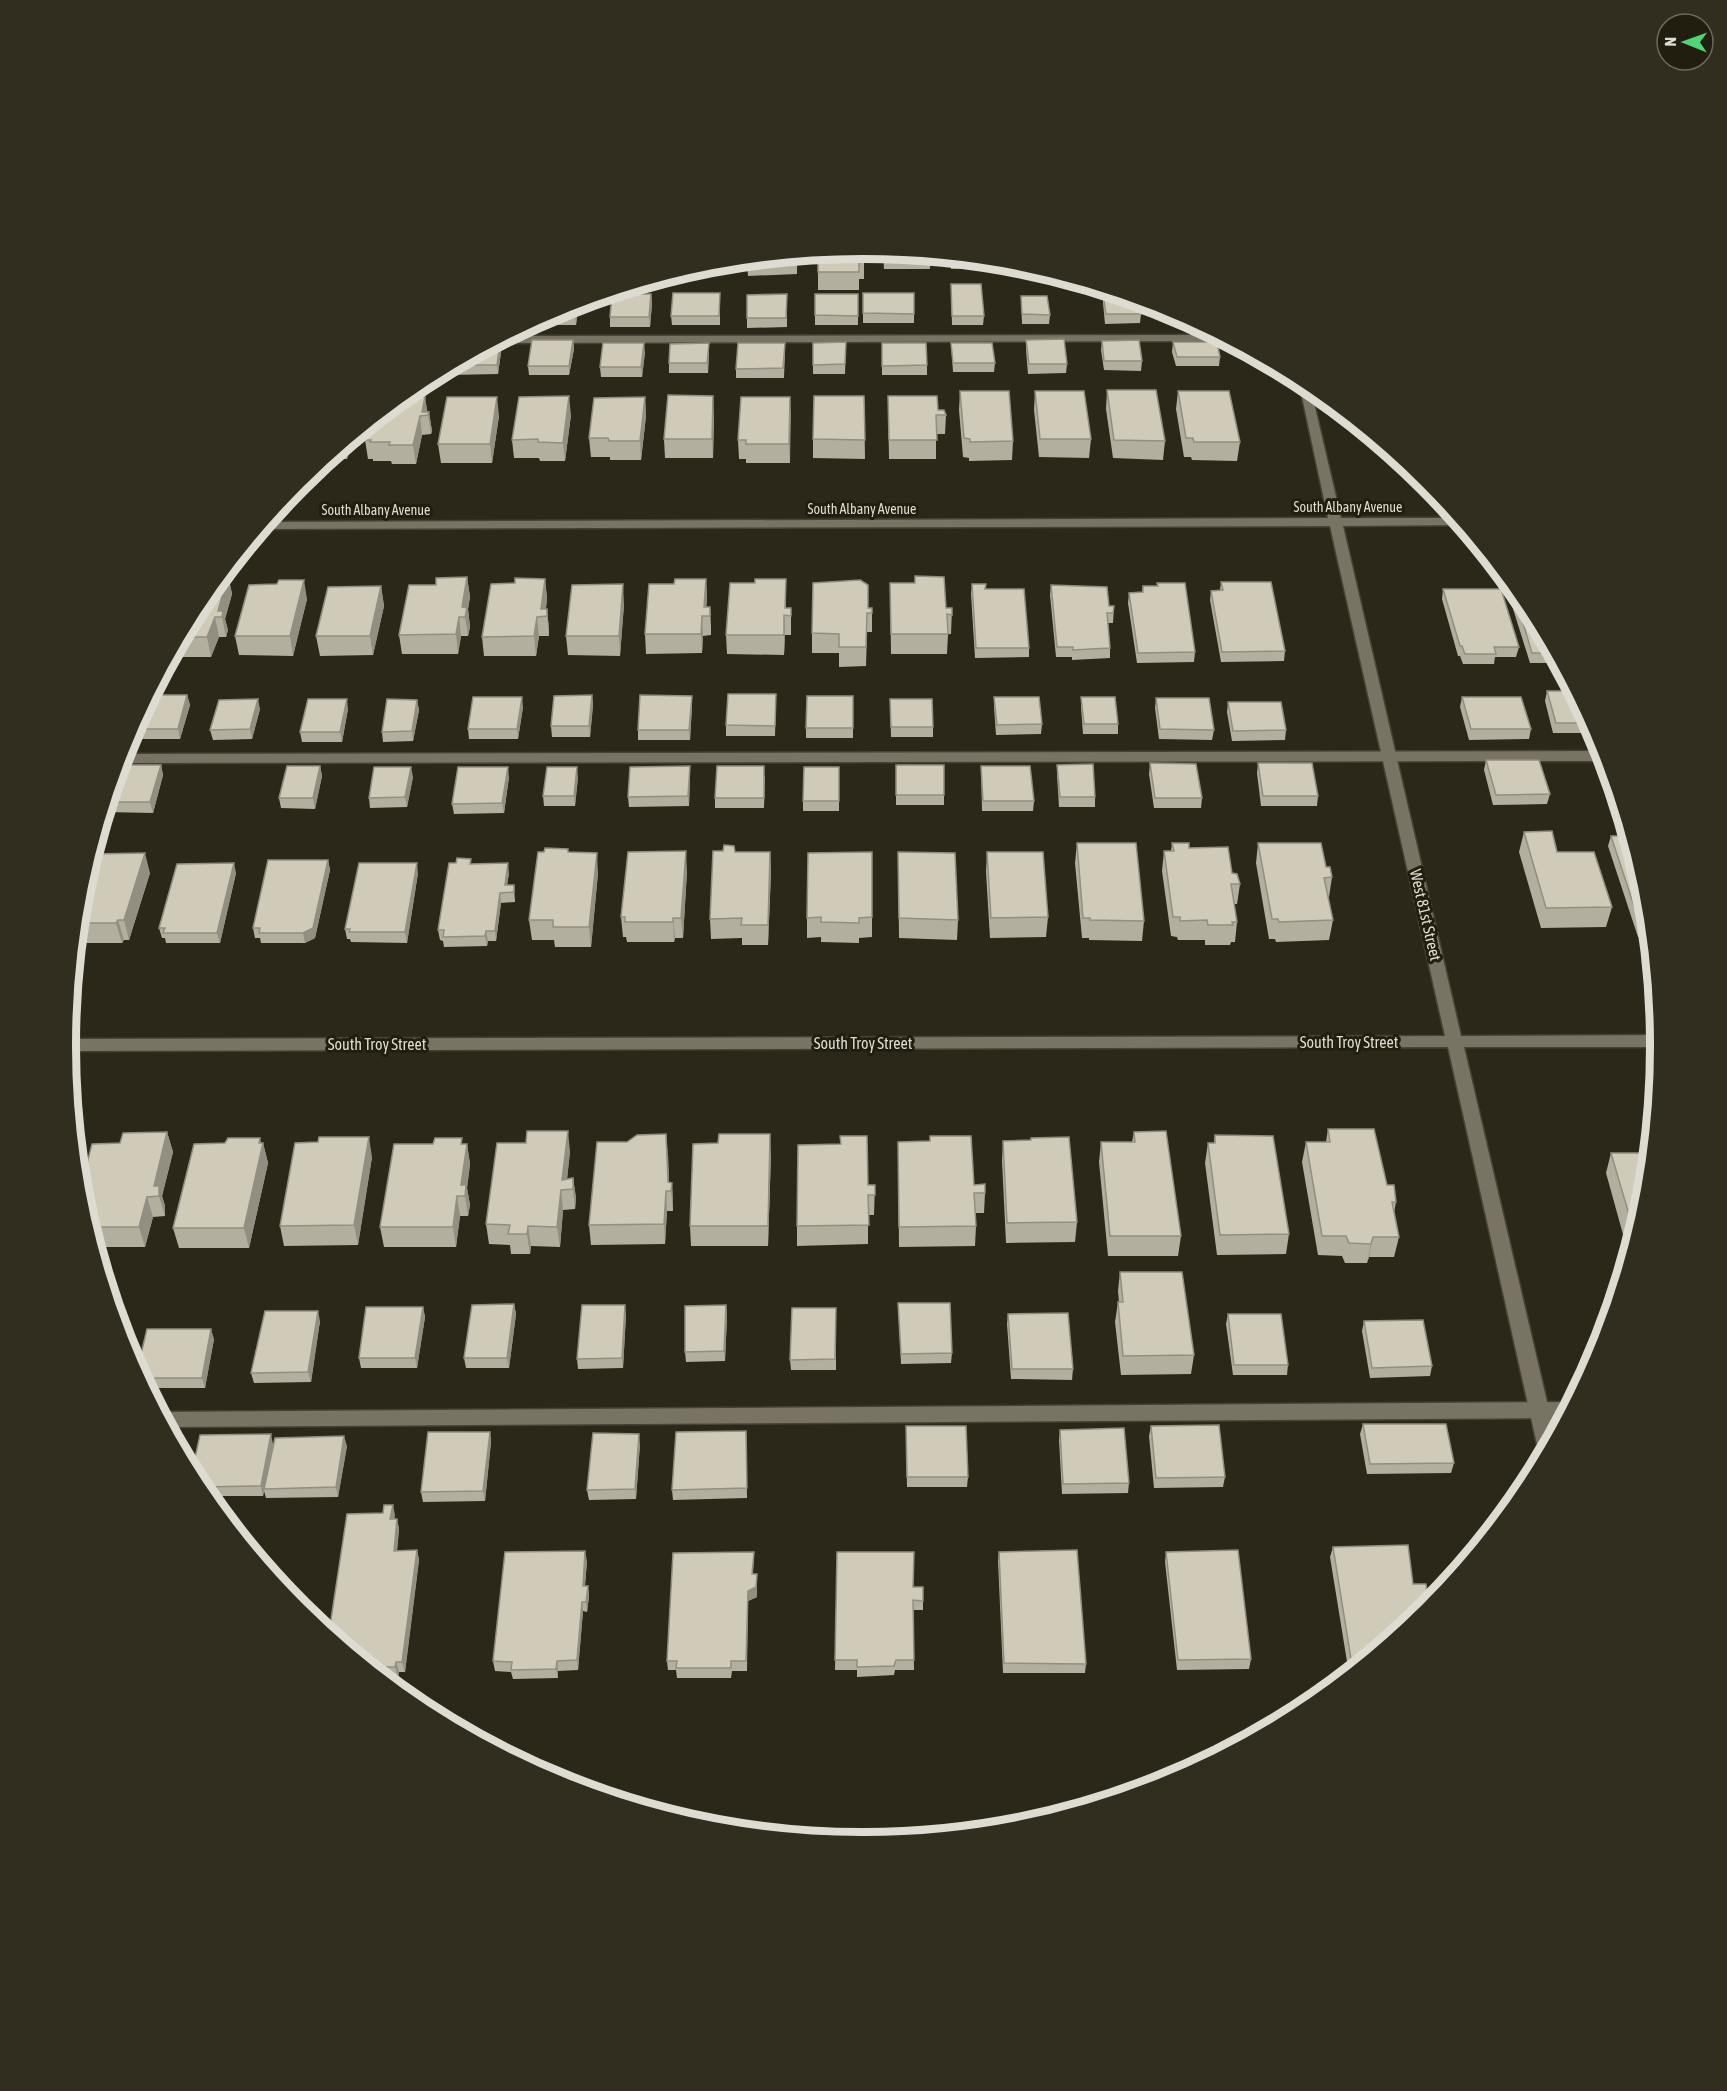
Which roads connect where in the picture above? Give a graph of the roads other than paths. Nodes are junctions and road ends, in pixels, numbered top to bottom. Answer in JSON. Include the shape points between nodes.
{"nodes":[{"id":1,"x":1210,"y":339,"type":"edge"},
{"id":2,"x":515,"y":340,"type":"edge"},
{"id":3,"x":1306,"y":395,"type":"edge"},
{"id":4,"x":1336,"y":522,"type":"junction"},
{"id":5,"x":1450,"y":522,"type":"edge"},
{"id":6,"x":274,"y":525,"type":"edge"},
{"id":7,"x":1389,"y":756,"type":"junction"},
{"id":8,"x":1595,"y":756,"type":"edge"},
{"id":9,"x":130,"y":759,"type":"edge"},
{"id":10,"x":1650,"y":1041,"type":"edge"},
{"id":11,"x":1455,"y":1042,"type":"junction"},
{"id":12,"x":76,"y":1045,"type":"edge"},
{"id":13,"x":1539,"y":1410,"type":"junction"},
{"id":14,"x":1560,"y":1410,"type":"edge"},
{"id":15,"x":171,"y":1419,"type":"edge"},
{"id":16,"x":1545,"y":1438,"type":"edge"}],
"edges":[{"from":1,"to":2,"type":"street"},
{"from":3,"to":4,"type":"street","name":"West 81st Street"},
{"from":4,"to":5,"type":"street","name":"South Albany Avenue"},
{"from":4,"to":6,"type":"street","name":"South Albany Avenue"},
{"from":4,"to":7,"type":"street","name":"West 81st Street"},
{"from":7,"to":8,"type":"street"},
{"from":7,"to":9,"type":"street"},
{"from":7,"to":11,"type":"street","name":"West 81st Street"},
{"from":10,"to":11,"type":"street","name":"South Troy Street"},
{"from":11,"to":12,"type":"street","name":"South Troy Street"},
{"from":11,"to":13,"type":"street","name":"West 81st Street"},
{"from":13,"to":14,"type":"street"},
{"from":13,"to":15,"type":"street"},
{"from":13,"to":16,"type":"street","name":"West 81st Street"}]}
